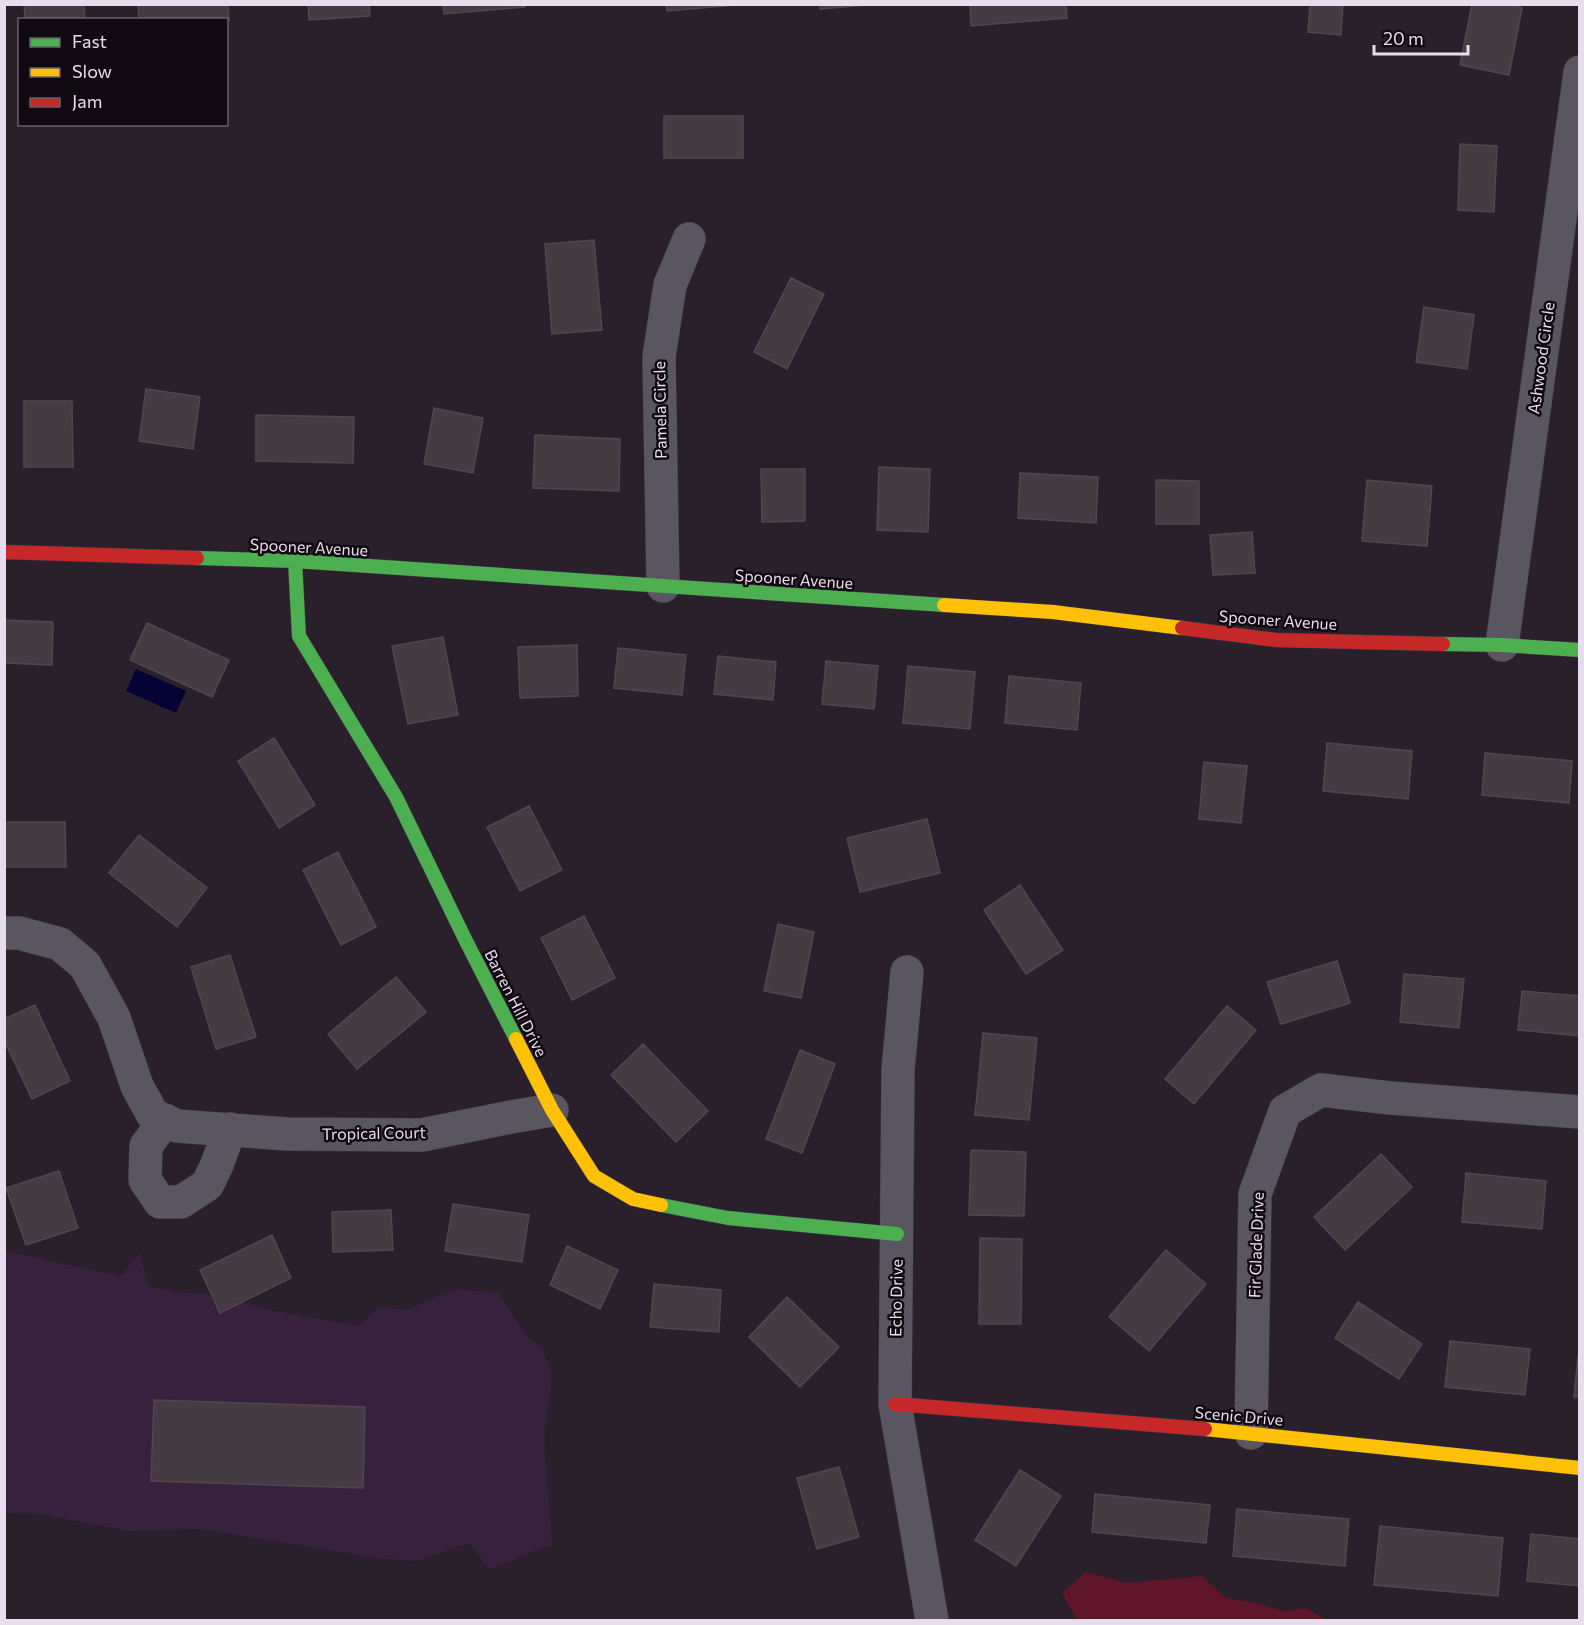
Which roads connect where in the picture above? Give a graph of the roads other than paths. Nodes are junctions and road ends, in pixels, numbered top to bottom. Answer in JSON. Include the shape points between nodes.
{"nodes":[{"id":1,"x":1580,"y":72,"type":"edge"},
{"id":2,"x":689,"y":239,"type":"dead end"},
{"id":3,"x":4,"y":552,"type":"edge"},
{"id":4,"x":295,"y":561,"type":"junction"},
{"id":5,"x":663,"y":586,"type":"junction"},
{"id":6,"x":1502,"y":645,"type":"junction"},
{"id":7,"x":1580,"y":650,"type":"edge"},
{"id":8,"x":4,"y":933,"type":"edge"},
{"id":9,"x":907,"y":972,"type":"dead end"},
{"id":10,"x":552,"y":1110,"type":"junction"},
{"id":11,"x":1580,"y":1112,"type":"edge"},
{"id":12,"x":165,"y":1120,"type":"junction"},
{"id":13,"x":230,"y":1130,"type":"junction"},
{"id":14,"x":897,"y":1234,"type":"junction"},
{"id":15,"x":895,"y":1404,"type":"junction"},
{"id":16,"x":1251,"y":1433,"type":"junction"},
{"id":17,"x":1580,"y":1468,"type":"edge"},
{"id":18,"x":932,"y":1620,"type":"edge"}],
"edges":[{"from":1,"to":6,"type":"street","name":"Ashwood Circle"},
{"from":2,"to":5,"type":"street","name":"Pamela Circle","via":[[670,285],[659,357]]},
{"from":3,"to":4,"type":"street","name":"Spooner Avenue"},
{"from":4,"to":5,"type":"street","name":"Spooner Avenue"},
{"from":4,"to":10,"type":"street","name":"Barren Hill Drive","via":[[299,636],[396,797]]},
{"from":5,"to":6,"type":"street","name":"Spooner Avenue","via":[[1053,612],[1276,640]]},
{"from":6,"to":7,"type":"street","name":"Spooner Avenue"},
{"from":8,"to":12,"type":"street","via":[[60,944],[85,965],[114,1018],[137,1086],[153,1115]]},
{"from":9,"to":14,"type":"street","name":"Echo Drive","via":[[898,1070]]},
{"from":10,"to":13,"type":"street","name":"Tropical Court","via":[[422,1135]]},
{"from":10,"to":14,"type":"street","name":"Barren Hill Drive","via":[[594,1176],[633,1199],[728,1218]]},
{"from":11,"to":16,"type":"street","name":"Fir Glade Drive","via":[[1321,1090],[1285,1111],[1255,1194]]},
{"from":12,"to":13,"type":"street","name":"Tropical Court","via":[[177,1126]]},
{"from":12,"to":13,"type":"street","via":[[146,1146],[145,1179],[160,1202],[181,1202],[207,1185]]},
{"from":14,"to":15,"type":"street","name":"Echo Drive"},
{"from":15,"to":16,"type":"street","name":"Scenic Drive"},
{"from":15,"to":18,"type":"street","name":"Echo Drive"},
{"from":16,"to":17,"type":"street","name":"Scenic Drive"}]}
